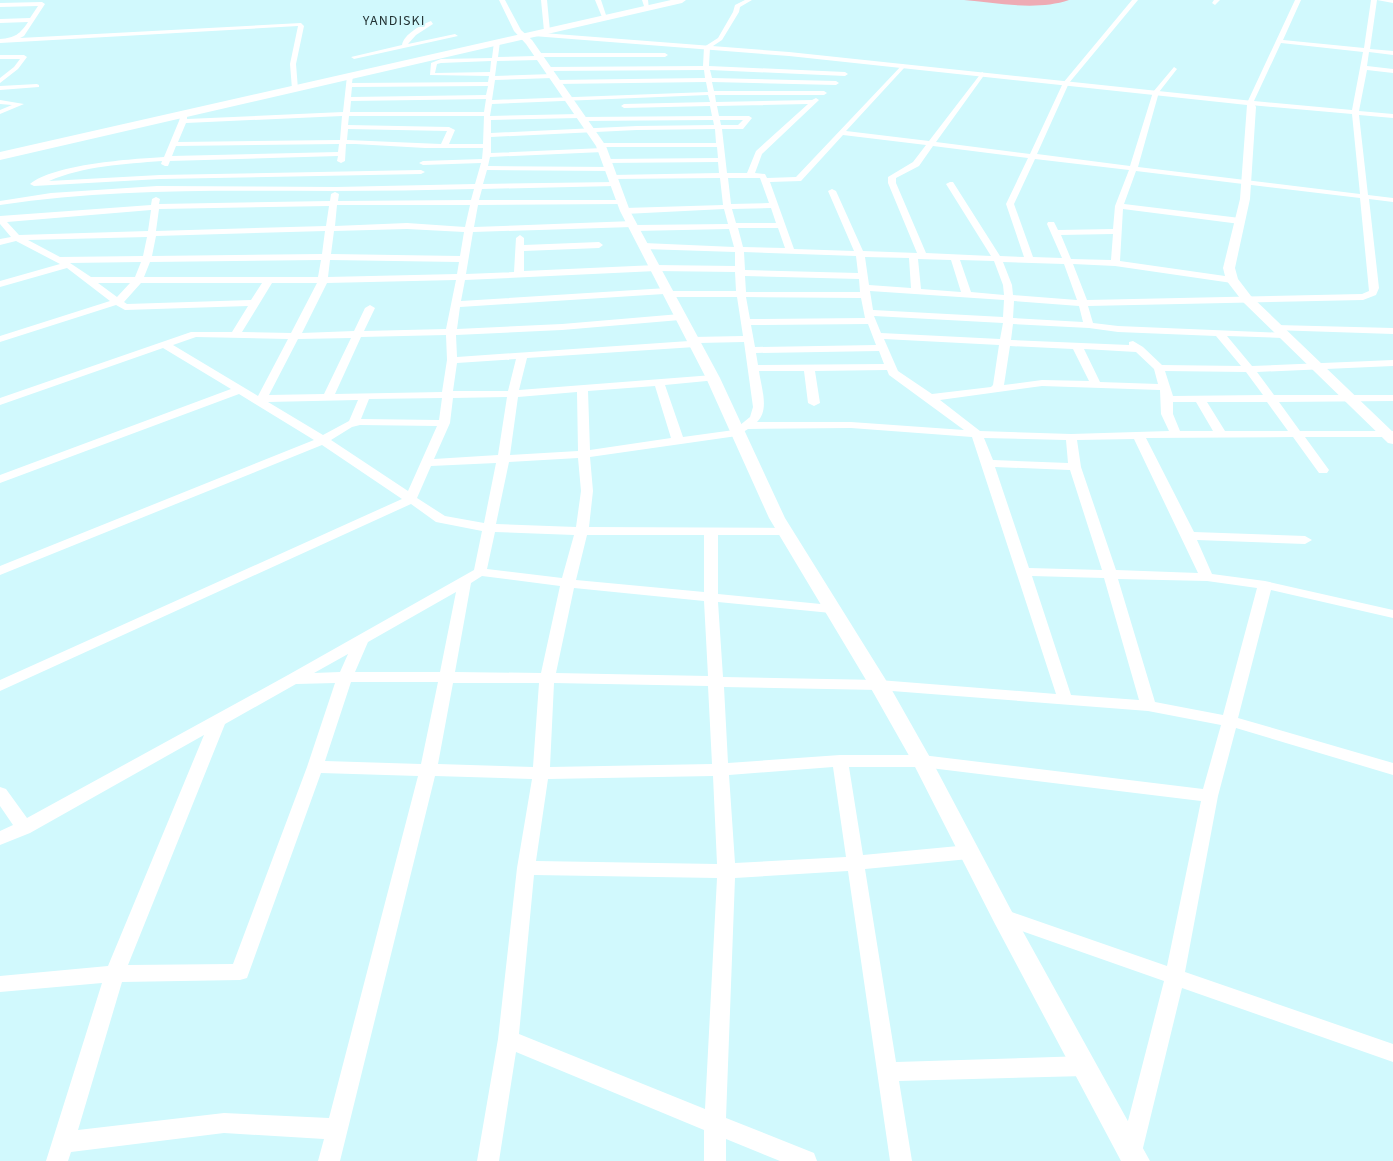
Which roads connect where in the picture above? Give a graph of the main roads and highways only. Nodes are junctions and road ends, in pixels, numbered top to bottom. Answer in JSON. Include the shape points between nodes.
{"nodes":[{"id":1,"x":682,"y":0,"type":"edge"},
{"id":2,"x":646,"y":4,"type":"edge"},
{"id":3,"x":0,"y":156,"type":"edge"}],
"edges":[{"from":1,"to":2,"type":"main road"},
{"from":2,"to":3,"type":"main road","via":[[548,31],[420,57],[349,81],[295,89],[183,118]]}]}
